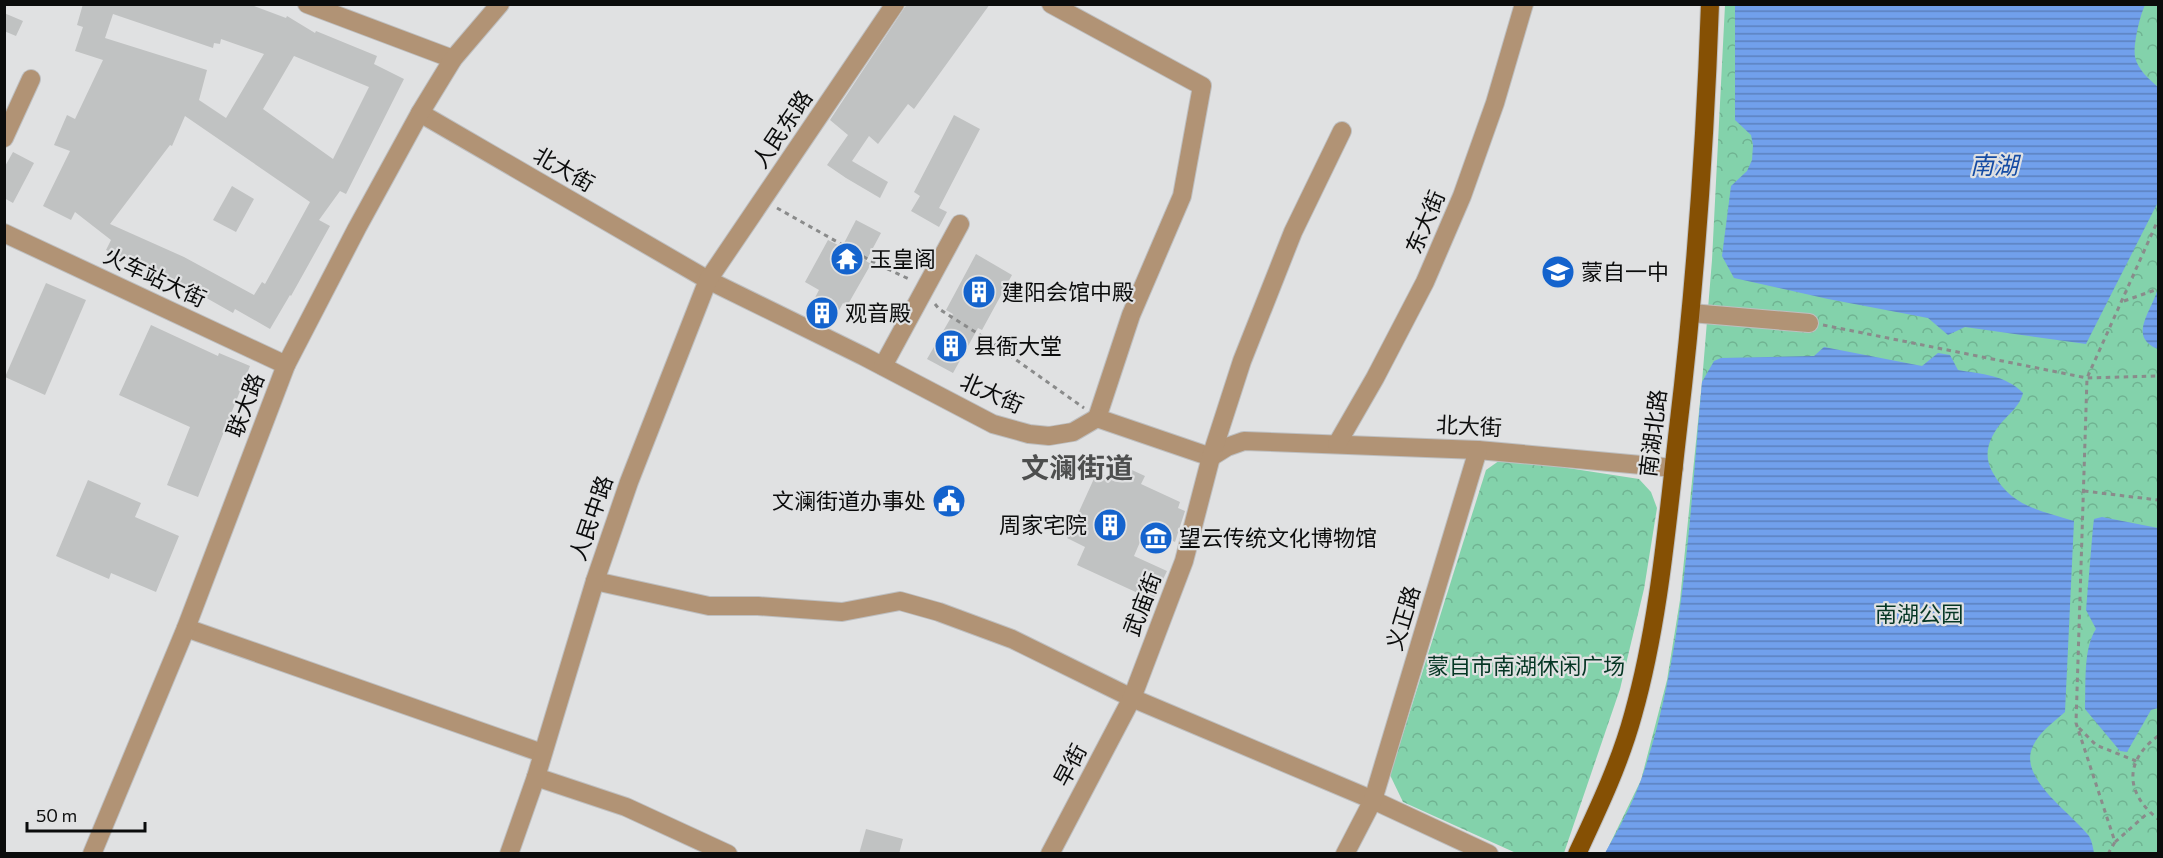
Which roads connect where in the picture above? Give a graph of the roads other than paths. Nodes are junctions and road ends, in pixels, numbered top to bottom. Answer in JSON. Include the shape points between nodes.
{"nodes":[{"id":1,"x":307,"y":4,"type":"edge"},
{"id":2,"x":500,"y":4,"type":"edge"},
{"id":3,"x":895,"y":4,"type":"edge"},
{"id":4,"x":1051,"y":4,"type":"edge"},
{"id":5,"x":1524,"y":4,"type":"edge"},
{"id":6,"x":1710,"y":4,"type":"edge"},
{"id":7,"x":453,"y":59,"type":"junction"},
{"id":8,"x":31,"y":80,"type":"dead end"},
{"id":9,"x":420,"y":113,"type":"junction"},
{"id":10,"x":1342,"y":131,"type":"dead end"},
{"id":11,"x":4,"y":138,"type":"edge"},
{"id":12,"x":960,"y":224,"type":"dead end"},
{"id":13,"x":4,"y":233,"type":"edge"},
{"id":14,"x":708,"y":280,"type":"junction"},
{"id":15,"x":1691,"y":313,"type":"junction"},
{"id":16,"x":1809,"y":323,"type":"road end"},
{"id":17,"x":286,"y":365,"type":"junction"},
{"id":18,"x":883,"y":366,"type":"junction"},
{"id":19,"x":1097,"y":418,"type":"junction"},
{"id":20,"x":1337,"y":444,"type":"junction"},
{"id":21,"x":1478,"y":450,"type":"junction"},
{"id":22,"x":1211,"y":457,"type":"junction"},
{"id":23,"x":1674,"y":468,"type":"junction"},
{"id":24,"x":595,"y":581,"type":"junction"},
{"id":25,"x":186,"y":628,"type":"junction"},
{"id":26,"x":1132,"y":698,"type":"junction"},
{"id":27,"x":542,"y":753,"type":"junction"},
{"id":28,"x":536,"y":777,"type":"junction"},
{"id":29,"x":1373,"y":800,"type":"junction"},
{"id":30,"x":92,"y":854,"type":"edge"},
{"id":31,"x":509,"y":854,"type":"edge"},
{"id":32,"x":728,"y":854,"type":"edge"},
{"id":33,"x":1050,"y":854,"type":"edge"},
{"id":34,"x":1345,"y":854,"type":"edge"},
{"id":35,"x":1489,"y":854,"type":"edge"},
{"id":36,"x":1577,"y":854,"type":"edge"}],
"edges":[{"from":1,"to":7,"type":"street"},
{"from":2,"to":7,"type":"street","name":"联大路"},
{"from":3,"to":14,"type":"street","name":"人民东路"},
{"from":4,"to":19,"type":"street","via":[[1202,86],[1182,196],[1131,315]]},
{"from":5,"to":20,"type":"street","name":"东大街","via":[[1462,196],[1425,282]]},
{"from":6,"to":15,"type":"main road","name":"南湖北路"},
{"from":7,"to":9,"type":"street","name":"联大路"},
{"from":8,"to":11,"type":"street"},
{"from":9,"to":14,"type":"street","name":"北大街"},
{"from":9,"to":17,"type":"street","name":"联大路"},
{"from":10,"to":22,"type":"street","name":"武庙街","via":[[1293,232],[1242,361]]},
{"from":12,"to":18,"type":"street"},
{"from":13,"to":17,"type":"street","name":"火车站大街"},
{"from":14,"to":18,"type":"street","name":"北大街"},
{"from":14,"to":24,"type":"street","name":"人民中路","via":[[628,482]]},
{"from":15,"to":16,"type":"street"},
{"from":15,"to":23,"type":"main road","name":"南湖北路"},
{"from":17,"to":25,"type":"street","name":"联大路"},
{"from":18,"to":19,"type":"street","name":"北大街","via":[[993,424],[1029,434],[1073,432]]},
{"from":19,"to":22,"type":"street"},
{"from":20,"to":21,"type":"street","name":"北大街"},
{"from":20,"to":22,"type":"street","name":"北大街","via":[[1244,441]]},
{"from":21,"to":23,"type":"street","name":"北大街"},
{"from":21,"to":29,"type":"street","name":"义正路"},
{"from":22,"to":26,"type":"street","name":"武庙街","via":[[1184,561]]},
{"from":23,"to":36,"type":"main road","name":"南湖北路","via":[[1651,630],[1633,716]]},
{"from":24,"to":26,"type":"street","via":[[709,606],[842,612],[900,601],[1012,639]]},
{"from":24,"to":27,"type":"street","name":"人民中路"},
{"from":25,"to":27,"type":"street"},
{"from":25,"to":30,"type":"street","name":"联大路"},
{"from":26,"to":29,"type":"street"},
{"from":26,"to":33,"type":"street","name":"早街"},
{"from":27,"to":28,"type":"street","name":"人民中路"},
{"from":28,"to":31,"type":"street","name":"人民中路"},
{"from":28,"to":32,"type":"street","via":[[626,807]]},
{"from":29,"to":34,"type":"street","name":"义正路"},
{"from":29,"to":35,"type":"street"}]}
